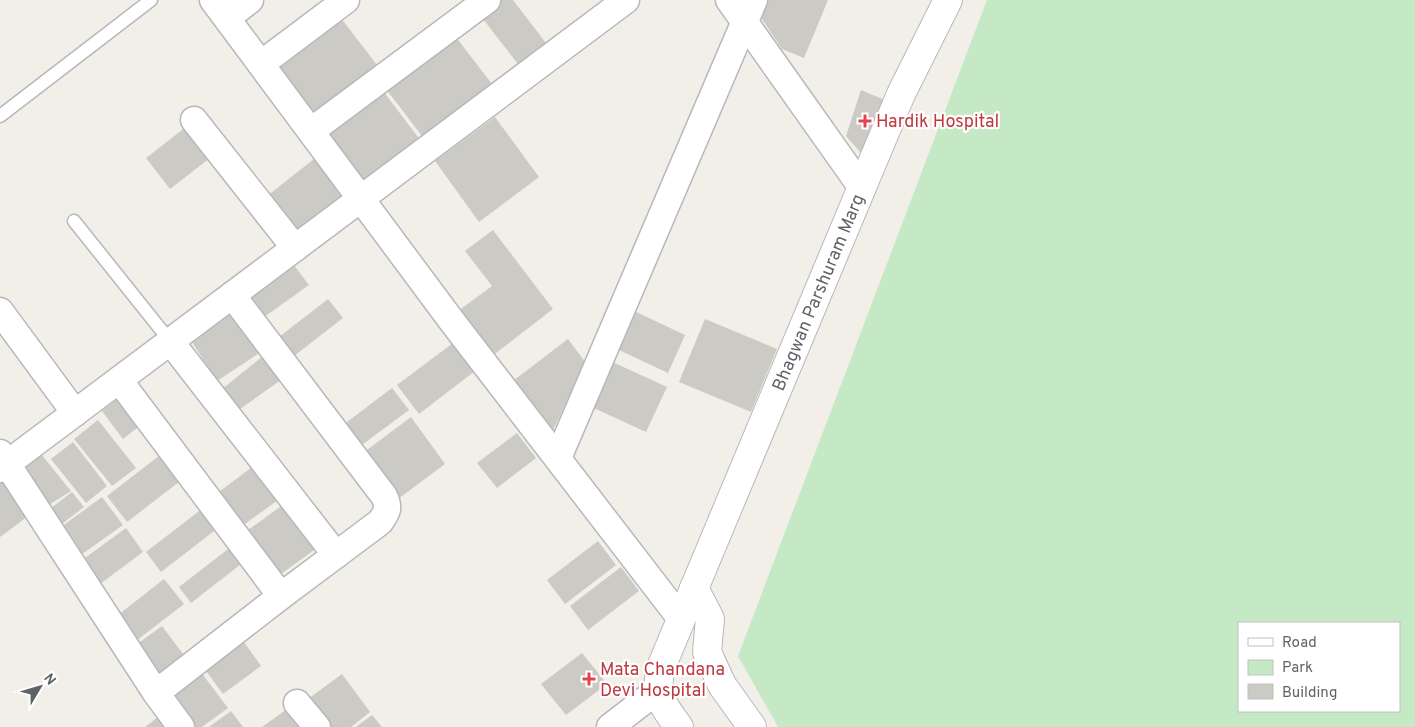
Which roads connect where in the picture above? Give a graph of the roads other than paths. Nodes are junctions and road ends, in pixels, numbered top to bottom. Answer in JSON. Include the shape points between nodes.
{"nodes":[{"id":1,"x":151,"y":0,"type":"edge"},
{"id":2,"x":250,"y":0,"type":"edge"},
{"id":3,"x":346,"y":0,"type":"edge"},
{"id":4,"x":488,"y":0,"type":"edge"},
{"id":5,"x":626,"y":0,"type":"edge"},
{"id":6,"x":728,"y":0,"type":"edge"},
{"id":7,"x":948,"y":0,"type":"edge"},
{"id":8,"x":220,"y":9,"type":"edge"},
{"id":9,"x":749,"y":11,"type":"edge"},
{"id":10,"x":261,"y":64,"type":"junction"},
{"id":11,"x":0,"y":116,"type":"edge"},
{"id":12,"x":194,"y":120,"type":"dead end"},
{"id":13,"x":311,"y":131,"type":"junction"},
{"id":14,"x":862,"y":188,"type":"junction"},
{"id":15,"x":361,"y":199,"type":"junction"},
{"id":16,"x":74,"y":221,"type":"dead end"},
{"id":17,"x":295,"y":248,"type":"junction"},
{"id":18,"x":232,"y":295,"type":"junction"},
{"id":19,"x":0,"y":311,"type":"edge"},
{"id":20,"x":170,"y":342,"type":"junction"},
{"id":21,"x":119,"y":380,"type":"junction"},
{"id":22,"x":75,"y":413,"type":"junction"},
{"id":23,"x":558,"y":458,"type":"junction"},
{"id":24,"x":3,"y":462,"type":"edge"},
{"id":25,"x":336,"y":555,"type":"junction"},
{"id":26,"x":694,"y":588,"type":"junction"},
{"id":27,"x":281,"y":596,"type":"junction"},
{"id":28,"x":681,"y":619,"type":"junction"},
{"id":29,"x":658,"y":690,"type":"junction"},
{"id":30,"x":156,"y":693,"type":"junction"},
{"id":31,"x":297,"y":703,"type":"dead end"},
{"id":32,"x":181,"y":727,"type":"edge"},
{"id":33,"x":317,"y":727,"type":"edge"},
{"id":34,"x":610,"y":727,"type":"edge"},
{"id":35,"x":679,"y":727,"type":"edge"},
{"id":36,"x":752,"y":727,"type":"edge"}],
"edges":[{"from":1,"to":11,"type":"lane"},
{"from":2,"to":8,"type":"street"},
{"from":3,"to":10,"type":"street"},
{"from":4,"to":13,"type":"street"},
{"from":5,"to":15,"type":"street"},
{"from":6,"to":9,"type":"street"},
{"from":7,"to":14,"type":"street","name":"Bhagwan Parshuram Marg","via":[[901,94]]},
{"from":8,"to":10,"type":"street"},
{"from":9,"to":14,"type":"street"},
{"from":9,"to":23,"type":"street"},
{"from":10,"to":13,"type":"street"},
{"from":12,"to":17,"type":"street"},
{"from":13,"to":15,"type":"street"},
{"from":14,"to":26,"type":"street","name":"Bhagwan Parshuram Marg"},
{"from":15,"to":17,"type":"street"},
{"from":15,"to":23,"type":"street"},
{"from":16,"to":20,"type":"lane"},
{"from":17,"to":18,"type":"street"},
{"from":18,"to":20,"type":"street"},
{"from":18,"to":25,"type":"street","via":[[388,503],[380,522]]},
{"from":19,"to":22,"type":"street"},
{"from":20,"to":21,"type":"street"},
{"from":20,"to":25,"type":"street"},
{"from":21,"to":22,"type":"street"},
{"from":21,"to":27,"type":"street"},
{"from":22,"to":24,"type":"street"},
{"from":23,"to":28,"type":"street"},
{"from":24,"to":30,"type":"street"},
{"from":25,"to":27,"type":"street"},
{"from":26,"to":28,"type":"street","name":"Bhagwan Parshuram Marg"},
{"from":26,"to":36,"type":"street","via":[[710,619],[707,652],[722,685]]},
{"from":27,"to":30,"type":"street"},
{"from":28,"to":29,"type":"street","name":"Bhagwan Parshuram Marg","via":[[662,665]]},
{"from":29,"to":34,"type":"street"},
{"from":29,"to":35,"type":"street","via":[[663,704]]},
{"from":30,"to":32,"type":"street"},
{"from":31,"to":33,"type":"street"}]}
